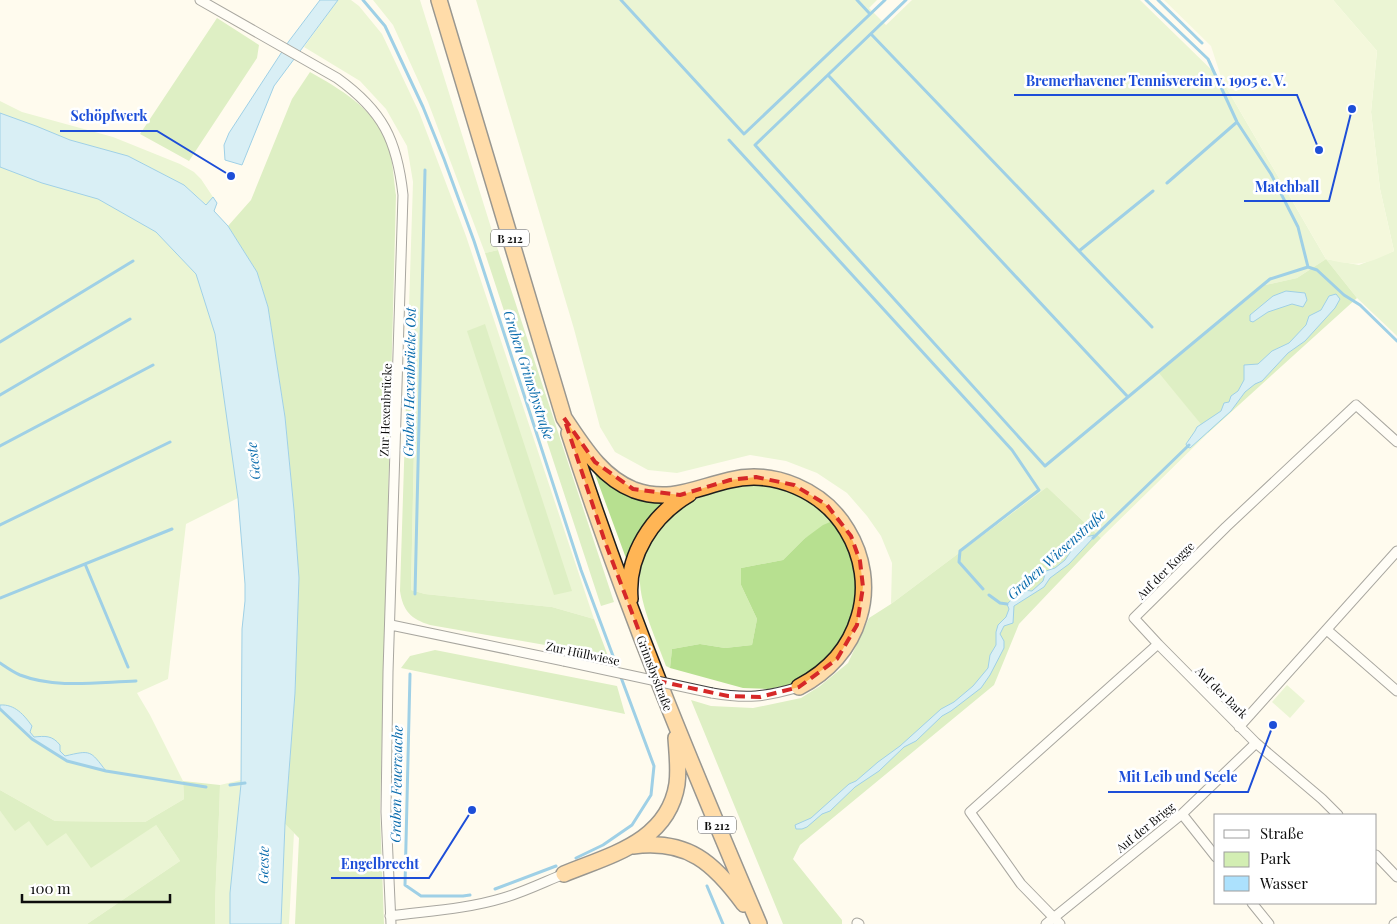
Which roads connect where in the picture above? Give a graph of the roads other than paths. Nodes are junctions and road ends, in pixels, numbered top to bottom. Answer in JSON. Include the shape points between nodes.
{"nodes":[{"id":1,"x":200,"y":0,"type":"edge"},
{"id":2,"x":439,"y":0,"type":"edge"},
{"id":3,"x":564,"y":418,"type":"junction"},
{"id":4,"x":1397,"y":442,"type":"edge"},
{"id":5,"x":695,"y":491,"type":"junction"},
{"id":6,"x":1397,"y":551,"type":"edge"},
{"id":7,"x":631,"y":610,"type":"junction"},
{"id":8,"x":391,"y":625,"type":"junction"},
{"id":9,"x":1327,"y":630,"type":"junction"},
{"id":10,"x":1158,"y":644,"type":"junction"},
{"id":11,"x":799,"y":687,"type":"joint"},
{"id":12,"x":1397,"y":691,"type":"edge"},
{"id":13,"x":676,"y":726,"type":"junction"},
{"id":14,"x":1240,"y":728,"type":"junction"},
{"id":15,"x":1256,"y":743,"type":"junction"},
{"id":16,"x":1182,"y":814,"type":"junction"},
{"id":17,"x":1337,"y":814,"type":"edge"},
{"id":18,"x":631,"y":846,"type":"junction"},
{"id":19,"x":1214,"y":854,"type":"edge"},
{"id":20,"x":1377,"y":856,"type":"edge"},
{"id":21,"x":564,"y":874,"type":"joint"},
{"id":22,"x":1397,"y":877,"type":"edge"},
{"id":23,"x":1253,"y":904,"type":"edge"},
{"id":24,"x":1053,"y":917,"type":"junction"},
{"id":25,"x":390,"y":920,"type":"edge"},
{"id":26,"x":1397,"y":922,"type":"edge"},
{"id":27,"x":759,"y":924,"type":"edge"},
{"id":28,"x":1046,"y":924,"type":"edge"},
{"id":29,"x":1060,"y":924,"type":"edge"},
{"id":30,"x":1269,"y":924,"type":"edge"},
{"id":31,"x":1394,"y":924,"type":"edge"}],
"edges":[{"from":1,"to":8,"type":"street","name":"Zur Hexenbrücke","via":[[348,86],[372,107],[394,145],[403,195]]},
{"from":2,"to":3,"type":"highway","number":"B 212"},
{"from":3,"to":5,"type":"highway","via":[[595,462],[619,483],[656,495]]},
{"from":3,"to":7,"type":"highway","name":"Grimsbystraße","number":"B 212"},
{"from":4,"to":10,"type":"street","name":"Auf der Kogge","via":[[1356,405],[1134,618]]},
{"from":5,"to":7,"type":"highway","via":[[668,508],[647,533],[630,578]]},
{"from":5,"to":11,"type":"highway","via":[[743,478],[782,481],[806,490],[822,501],[851,536],[863,574],[863,600],[857,625],[837,658]]},
{"from":6,"to":9,"type":"street"},
{"from":7,"to":13,"type":"highway","name":"Grimsbystraße","number":"B 212"},
{"from":8,"to":11,"type":"street","name":"Zur Hüllwiese","bridge":true,"via":[[712,693],[760,697]]},
{"from":8,"to":25,"type":"street","name":"Zur Hexenbrücke","via":[[386,812]]},
{"from":9,"to":12,"type":"street"},
{"from":9,"to":14,"type":"street"},
{"from":10,"to":14,"type":"street","name":"Auf der Bark"},
{"from":10,"to":24,"type":"street","via":[[970,812],[1021,884]]},
{"from":13,"to":18,"type":"highway","via":[[678,772],[673,798],[652,831]]},
{"from":13,"to":27,"type":"highway","name":"Grimsbystraße","number":"B 212"},
{"from":14,"to":15,"type":"street","name":"Auf der Bark"},
{"from":15,"to":16,"type":"street","name":"Auf der Brigg"},
{"from":15,"to":17,"type":"street","name":"Auf der Bark"},
{"from":16,"to":19,"type":"street"},
{"from":16,"to":24,"type":"street","name":"Auf der Brigg"},
{"from":18,"to":21,"type":"highway"},
{"from":18,"to":27,"type":"highway","via":[[671,847],[708,863],[723,877]]},
{"from":20,"to":22,"type":"street"},
{"from":21,"to":25,"type":"street","via":[[489,902]]},
{"from":23,"to":30,"type":"street"},
{"from":24,"to":28,"type":"street","name":"Auf der Brigg"},
{"from":24,"to":29,"type":"street"},
{"from":26,"to":31,"type":"street"}]}
